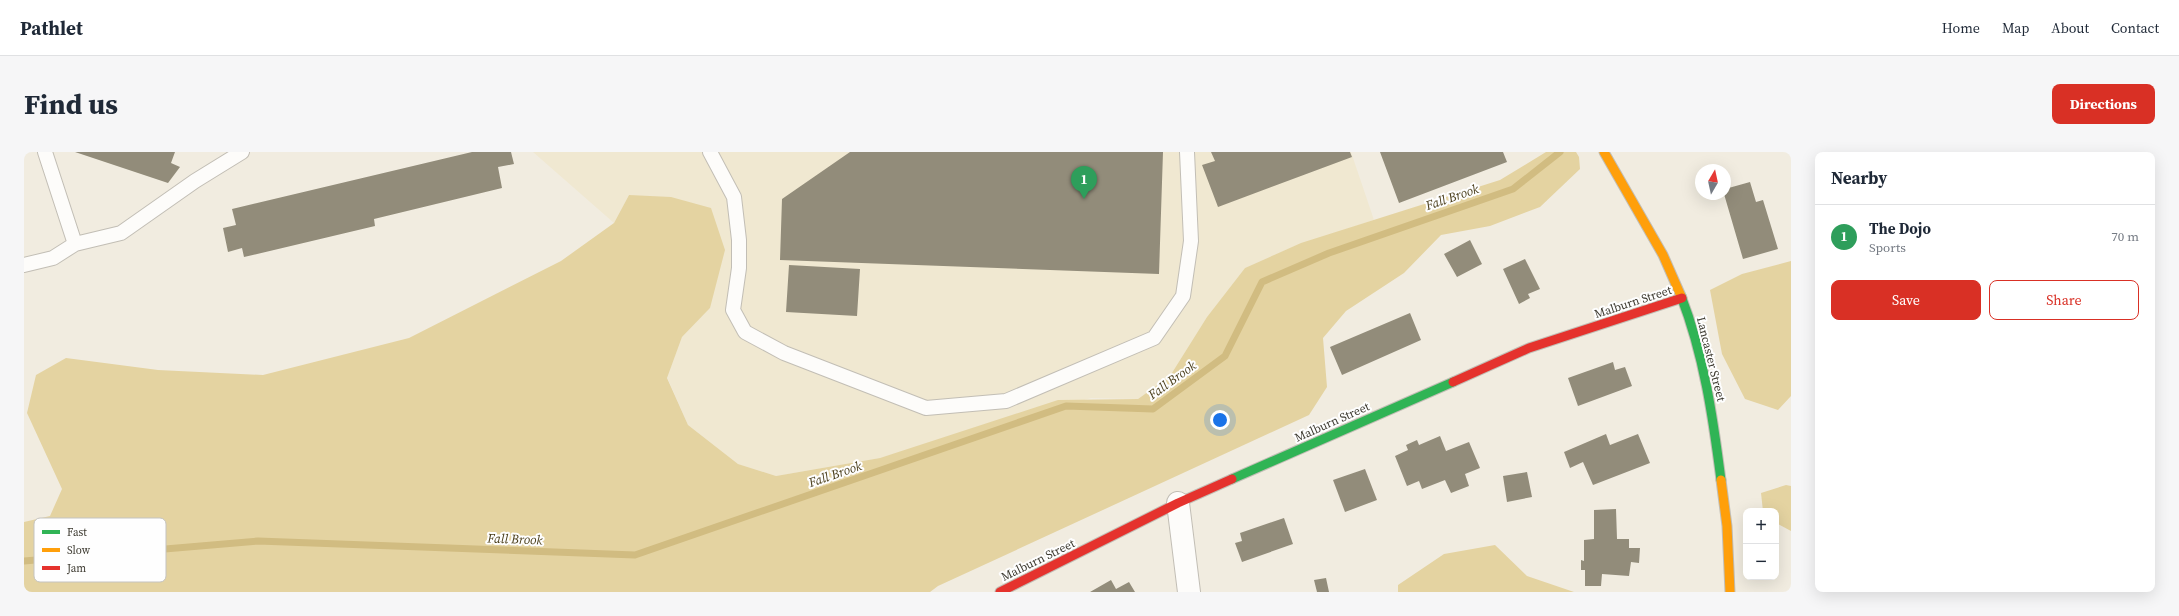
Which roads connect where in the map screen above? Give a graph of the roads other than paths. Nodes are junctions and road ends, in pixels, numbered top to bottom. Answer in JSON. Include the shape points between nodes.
{"nodes":[{"id":1,"x":45,"y":152,"type":"edge"},
{"id":2,"x":242,"y":152,"type":"edge"},
{"id":3,"x":710,"y":152,"type":"edge"},
{"id":4,"x":1187,"y":152,"type":"edge"},
{"id":5,"x":1604,"y":152,"type":"edge"},
{"id":6,"x":75,"y":244,"type":"junction"},
{"id":7,"x":24,"y":265,"type":"edge"},
{"id":8,"x":1682,"y":298,"type":"junction"},
{"id":9,"x":1178,"y":504,"type":"junction"},
{"id":10,"x":1000,"y":592,"type":"edge"},
{"id":11,"x":1189,"y":592,"type":"edge"},
{"id":12,"x":1730,"y":592,"type":"edge"}],
"edges":[{"from":1,"to":6,"type":"lane"},
{"from":2,"to":6,"type":"lane","via":[[121,233]]},
{"from":3,"to":4,"type":"lane","via":[[734,197],[739,268],[733,310],[745,332],[784,353],[926,408],[1006,401],[1154,338],[1183,296],[1191,241]]},
{"from":5,"to":8,"type":"street","name":"Lancaster Street","via":[[1663,255]]},
{"from":6,"to":7,"type":"lane","via":[[53,258]]},
{"from":8,"to":9,"type":"street","name":"Malburn Street","via":[[1529,348]]},
{"from":8,"to":12,"type":"street","name":"Lancaster Street","via":[[1701,360],[1713,414],[1727,526]]},
{"from":9,"to":10,"type":"street","name":"Malburn Street"},
{"from":9,"to":11,"type":"street"}]}
